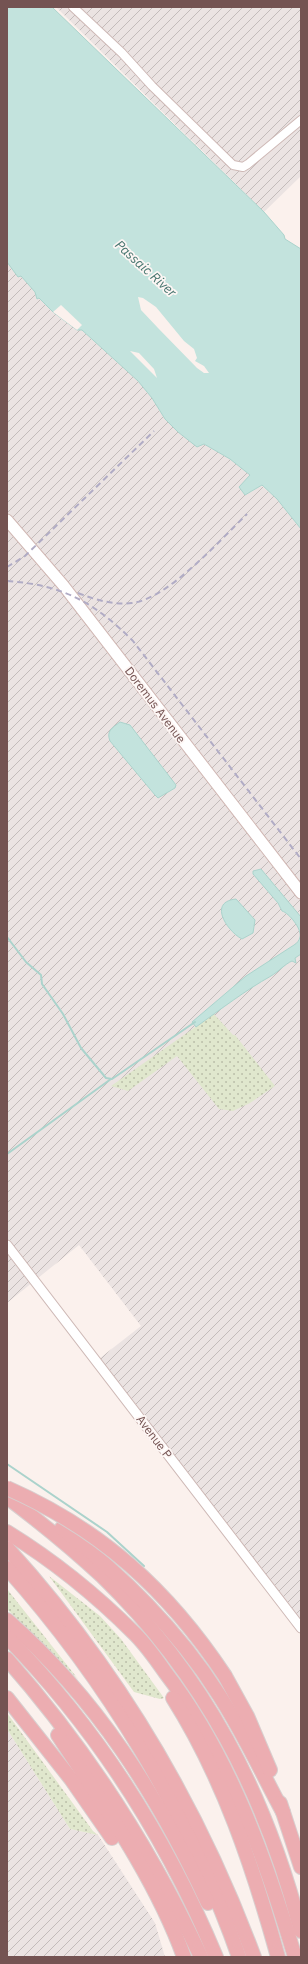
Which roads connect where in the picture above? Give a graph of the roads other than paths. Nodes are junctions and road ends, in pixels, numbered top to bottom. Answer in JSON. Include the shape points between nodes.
{"nodes":[{"id":1,"x":73,"y":7,"type":"edge"},
{"id":2,"x":301,"y":120,"type":"edge"},
{"id":3,"x":7,"y":520,"type":"edge"},
{"id":4,"x":301,"y":892,"type":"edge"},
{"id":5,"x":7,"y":1245,"type":"edge"},
{"id":6,"x":7,"y":1487,"type":"edge"},
{"id":7,"x":7,"y":1497,"type":"edge"},
{"id":8,"x":7,"y":1532,"type":"edge"},
{"id":9,"x":7,"y":1548,"type":"edge"},
{"id":10,"x":7,"y":1568,"type":"edge"},
{"id":11,"x":106,"y":1608,"type":"junction"},
{"id":12,"x":7,"y":1620,"type":"edge"},
{"id":13,"x":301,"y":1628,"type":"edge"},
{"id":14,"x":7,"y":1637,"type":"edge"},
{"id":15,"x":7,"y":1660,"type":"edge"},
{"id":16,"x":7,"y":1668,"type":"edge"},
{"id":17,"x":7,"y":1698,"type":"edge"},
{"id":18,"x":283,"y":1812,"type":"junction"},
{"id":19,"x":301,"y":1867,"type":"edge"},
{"id":20,"x":301,"y":1930,"type":"edge"},
{"id":21,"x":294,"y":1953,"type":"edge"},
{"id":22,"x":184,"y":1957,"type":"edge"},
{"id":23,"x":201,"y":1957,"type":"edge"},
{"id":24,"x":216,"y":1957,"type":"edge"},
{"id":25,"x":231,"y":1957,"type":"edge"},
{"id":26,"x":239,"y":1957,"type":"edge"},
{"id":27,"x":254,"y":1957,"type":"edge"},
{"id":28,"x":278,"y":1957,"type":"edge"}],
"edges":[{"from":1,"to":2,"type":"street","via":[[233,165],[243,167],[248,164]]},
{"from":3,"to":4,"type":"main road","name":"Doremus Avenue","via":[[63,585]]},
{"from":5,"to":13,"type":"street","name":"Avenue P"},
{"from":6,"to":18,"type":"highway","via":[[99,1558],[167,1625],[220,1696]]},
{"from":6,"to":18,"type":"highway","bridge":true,"via":[[73,1522],[110,1548],[134,1567],[186,1621],[240,1702],[262,1751]]},
{"from":7,"to":20,"type":"highway","via":[[107,1581],[155,1632],[192,1681],[224,1733],[258,1800],[280,1857]]},
{"from":8,"to":11,"type":"highway","via":[[58,1566]]},
{"from":9,"to":27,"type":"highway","via":[[80,1636],[145,1732],[205,1841]]},
{"from":10,"to":26,"type":"highway","via":[[68,1643],[137,1744],[194,1850]]},
{"from":11,"to":21,"type":"highway","via":[[135,1634],[152,1654],[187,1702],[210,1740],[254,1835]]},
{"from":11,"to":28,"type":"highway","via":[[163,1683],[201,1746],[245,1851]]},
{"from":12,"to":25,"type":"highway","via":[[68,1679],[128,1757],[182,1850]]},
{"from":14,"to":24,"type":"highway","via":[[71,1708],[129,1788],[174,1866]]},
{"from":15,"to":23,"type":"highway","via":[[63,1728],[116,1802],[166,1886]]},
{"from":16,"to":22,"type":"highway","via":[[53,1728],[134,1855],[167,1916]]},
{"from":17,"to":22,"type":"highway","via":[[71,1779],[113,1838]]},
{"from":18,"to":19,"type":"highway"}]}
